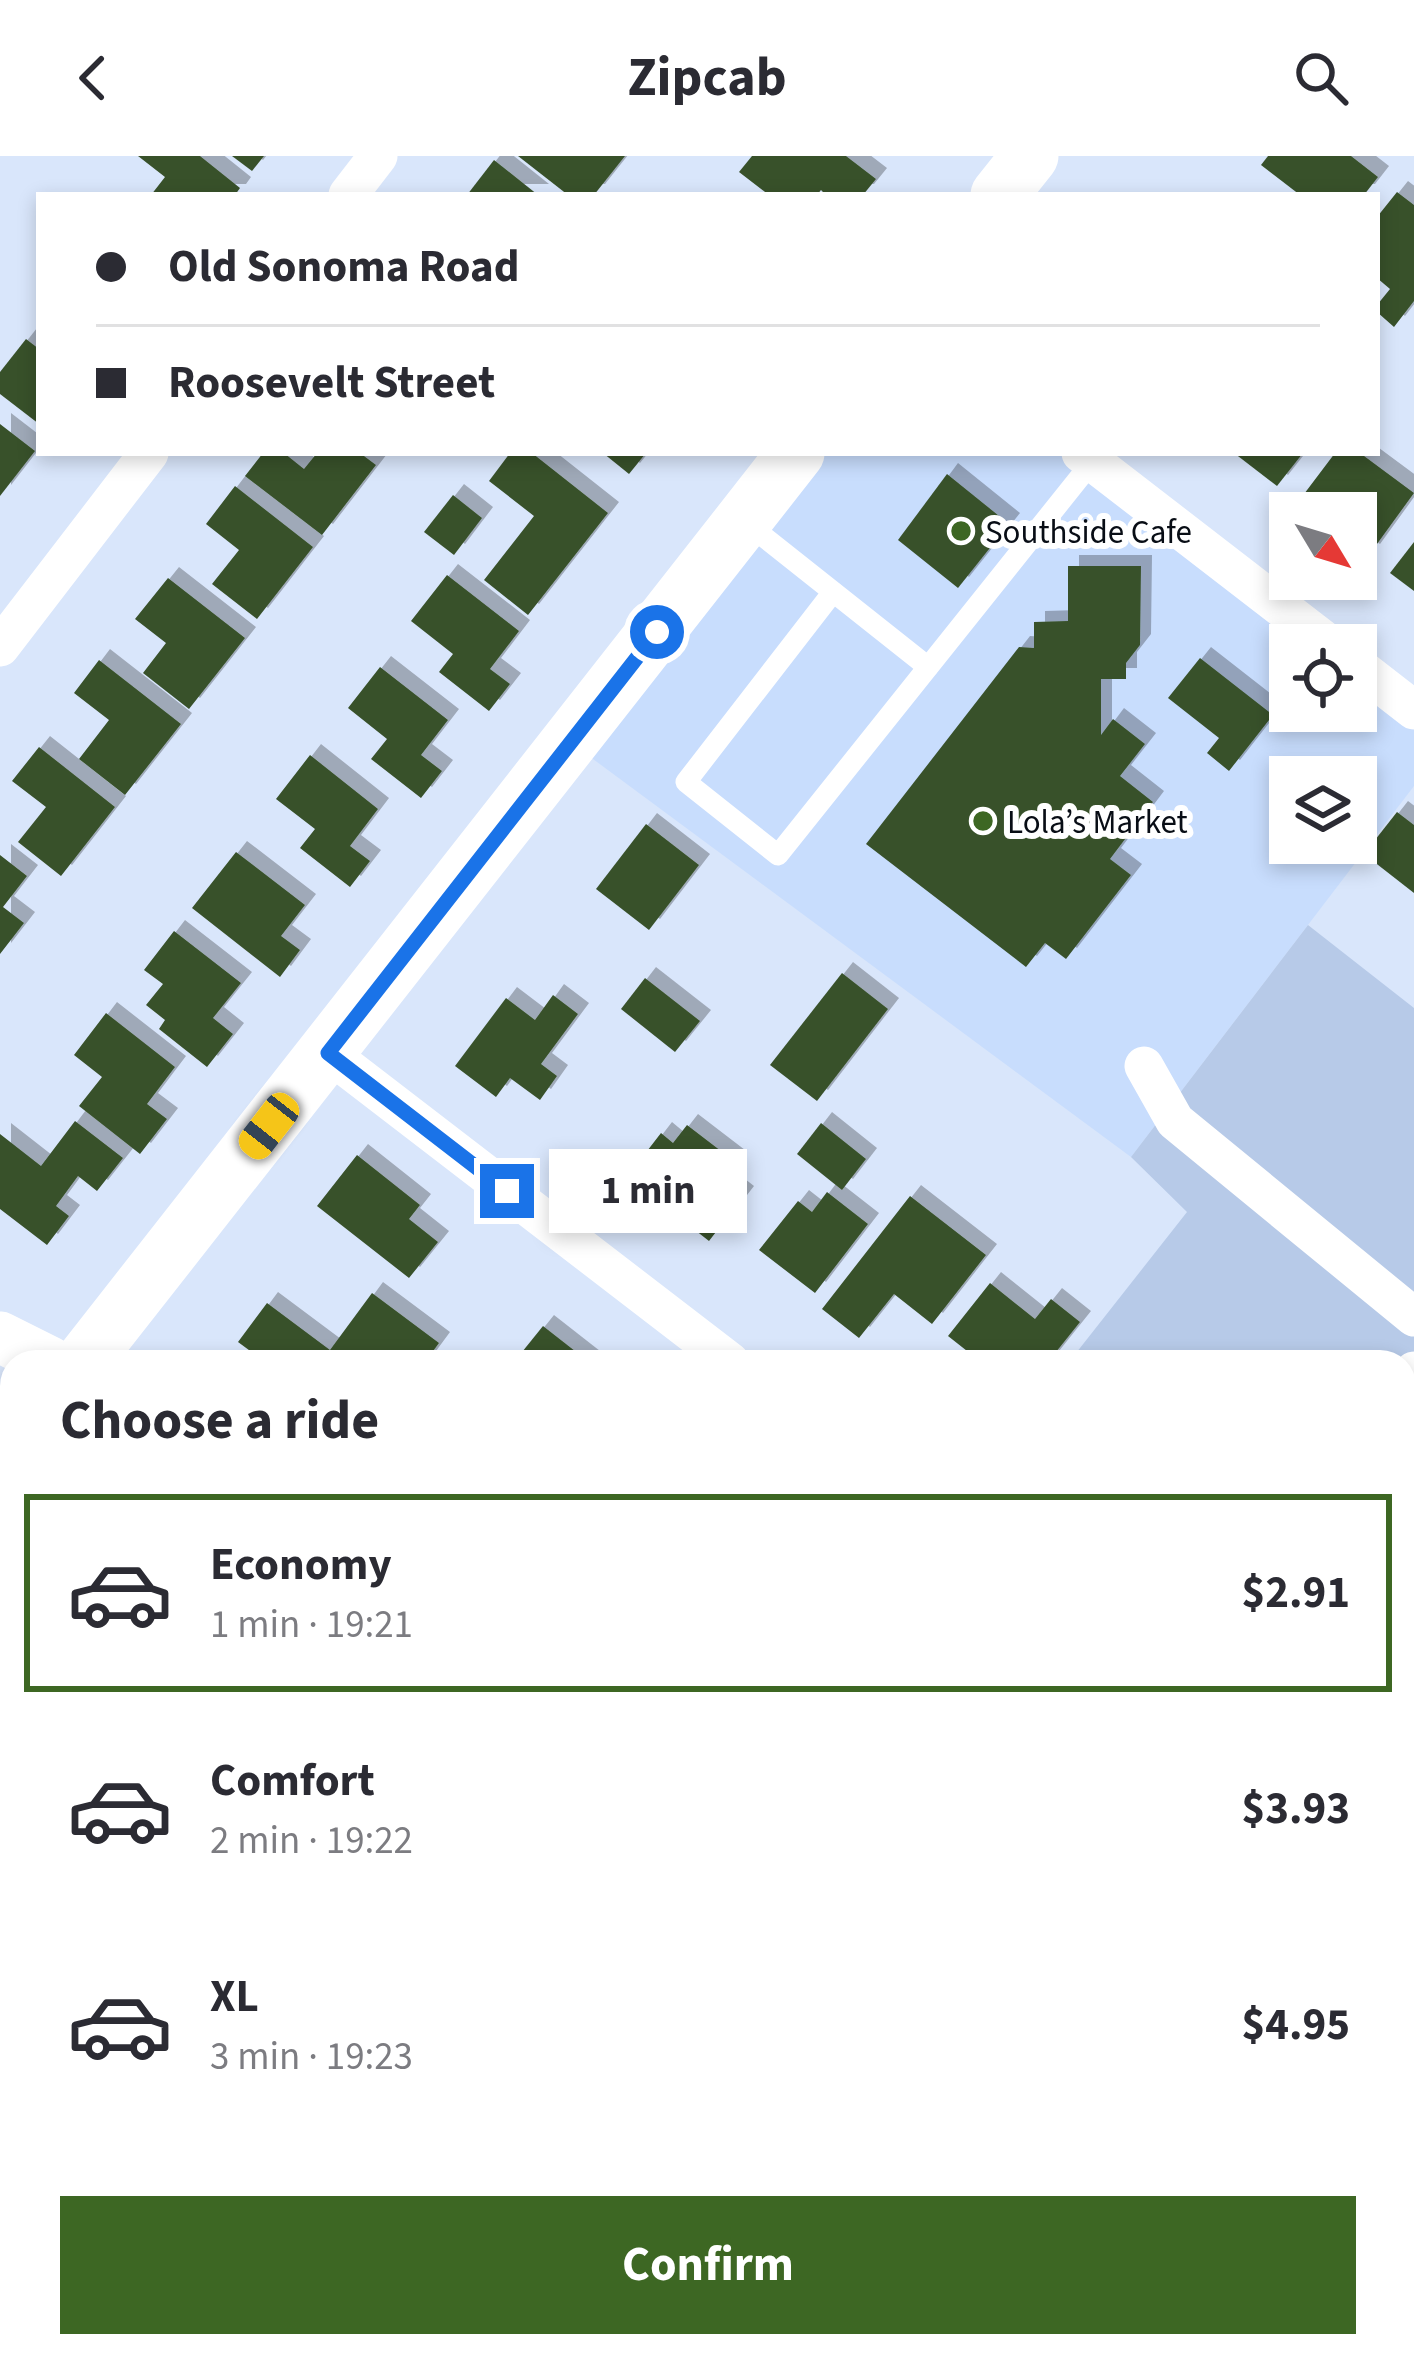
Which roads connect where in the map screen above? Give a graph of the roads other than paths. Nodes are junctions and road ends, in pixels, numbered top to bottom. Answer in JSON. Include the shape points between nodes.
{"nodes":[{"id":1,"x":377,"y":156,"type":"edge"},
{"id":2,"x":1030,"y":156,"type":"edge"},
{"id":3,"x":350,"y":192,"type":"edge"},
{"id":4,"x":1001,"y":192,"type":"edge"},
{"id":5,"x":147,"y":456,"type":"edge"},
{"id":6,"x":794,"y":456,"type":"edge"},
{"id":7,"x":1086,"y":457,"type":"edge"},
{"id":8,"x":744,"y":520,"type":"junction"},
{"id":9,"x":833,"y":592,"type":"junction"},
{"id":10,"x":1303,"y":624,"type":"edge"},
{"id":11,"x":0,"y":647,"type":"edge"},
{"id":12,"x":928,"y":667,"type":"junction"},
{"id":13,"x":1377,"y":681,"type":"edge"},
{"id":14,"x":1414,"y":710,"type":"edge"},
{"id":15,"x":328,"y":1053,"type":"junction"},
{"id":16,"x":1144,"y":1066,"type":"dead end"},
{"id":17,"x":1414,"y":1317,"type":"edge"},
{"id":18,"x":93,"y":1350,"type":"edge"},
{"id":19,"x":714,"y":1350,"type":"edge"}],
"edges":[{"from":1,"to":3,"type":"street"},
{"from":2,"to":4,"type":"main road"},
{"from":5,"to":11,"type":"street"},
{"from":6,"to":8,"type":"main road"},
{"from":7,"to":10,"type":"street"},
{"from":7,"to":12,"type":"lane"},
{"from":8,"to":9,"type":"lane"},
{"from":8,"to":15,"type":"main road"},
{"from":9,"to":12,"type":"lane"},
{"from":9,"to":12,"type":"lane","via":[[686,782],[759,841],[778,855]]},
{"from":13,"to":14,"type":"street"},
{"from":15,"to":18,"type":"main road"},
{"from":15,"to":19,"type":"street"},
{"from":16,"to":17,"type":"street","via":[[1175,1121]]}]}
